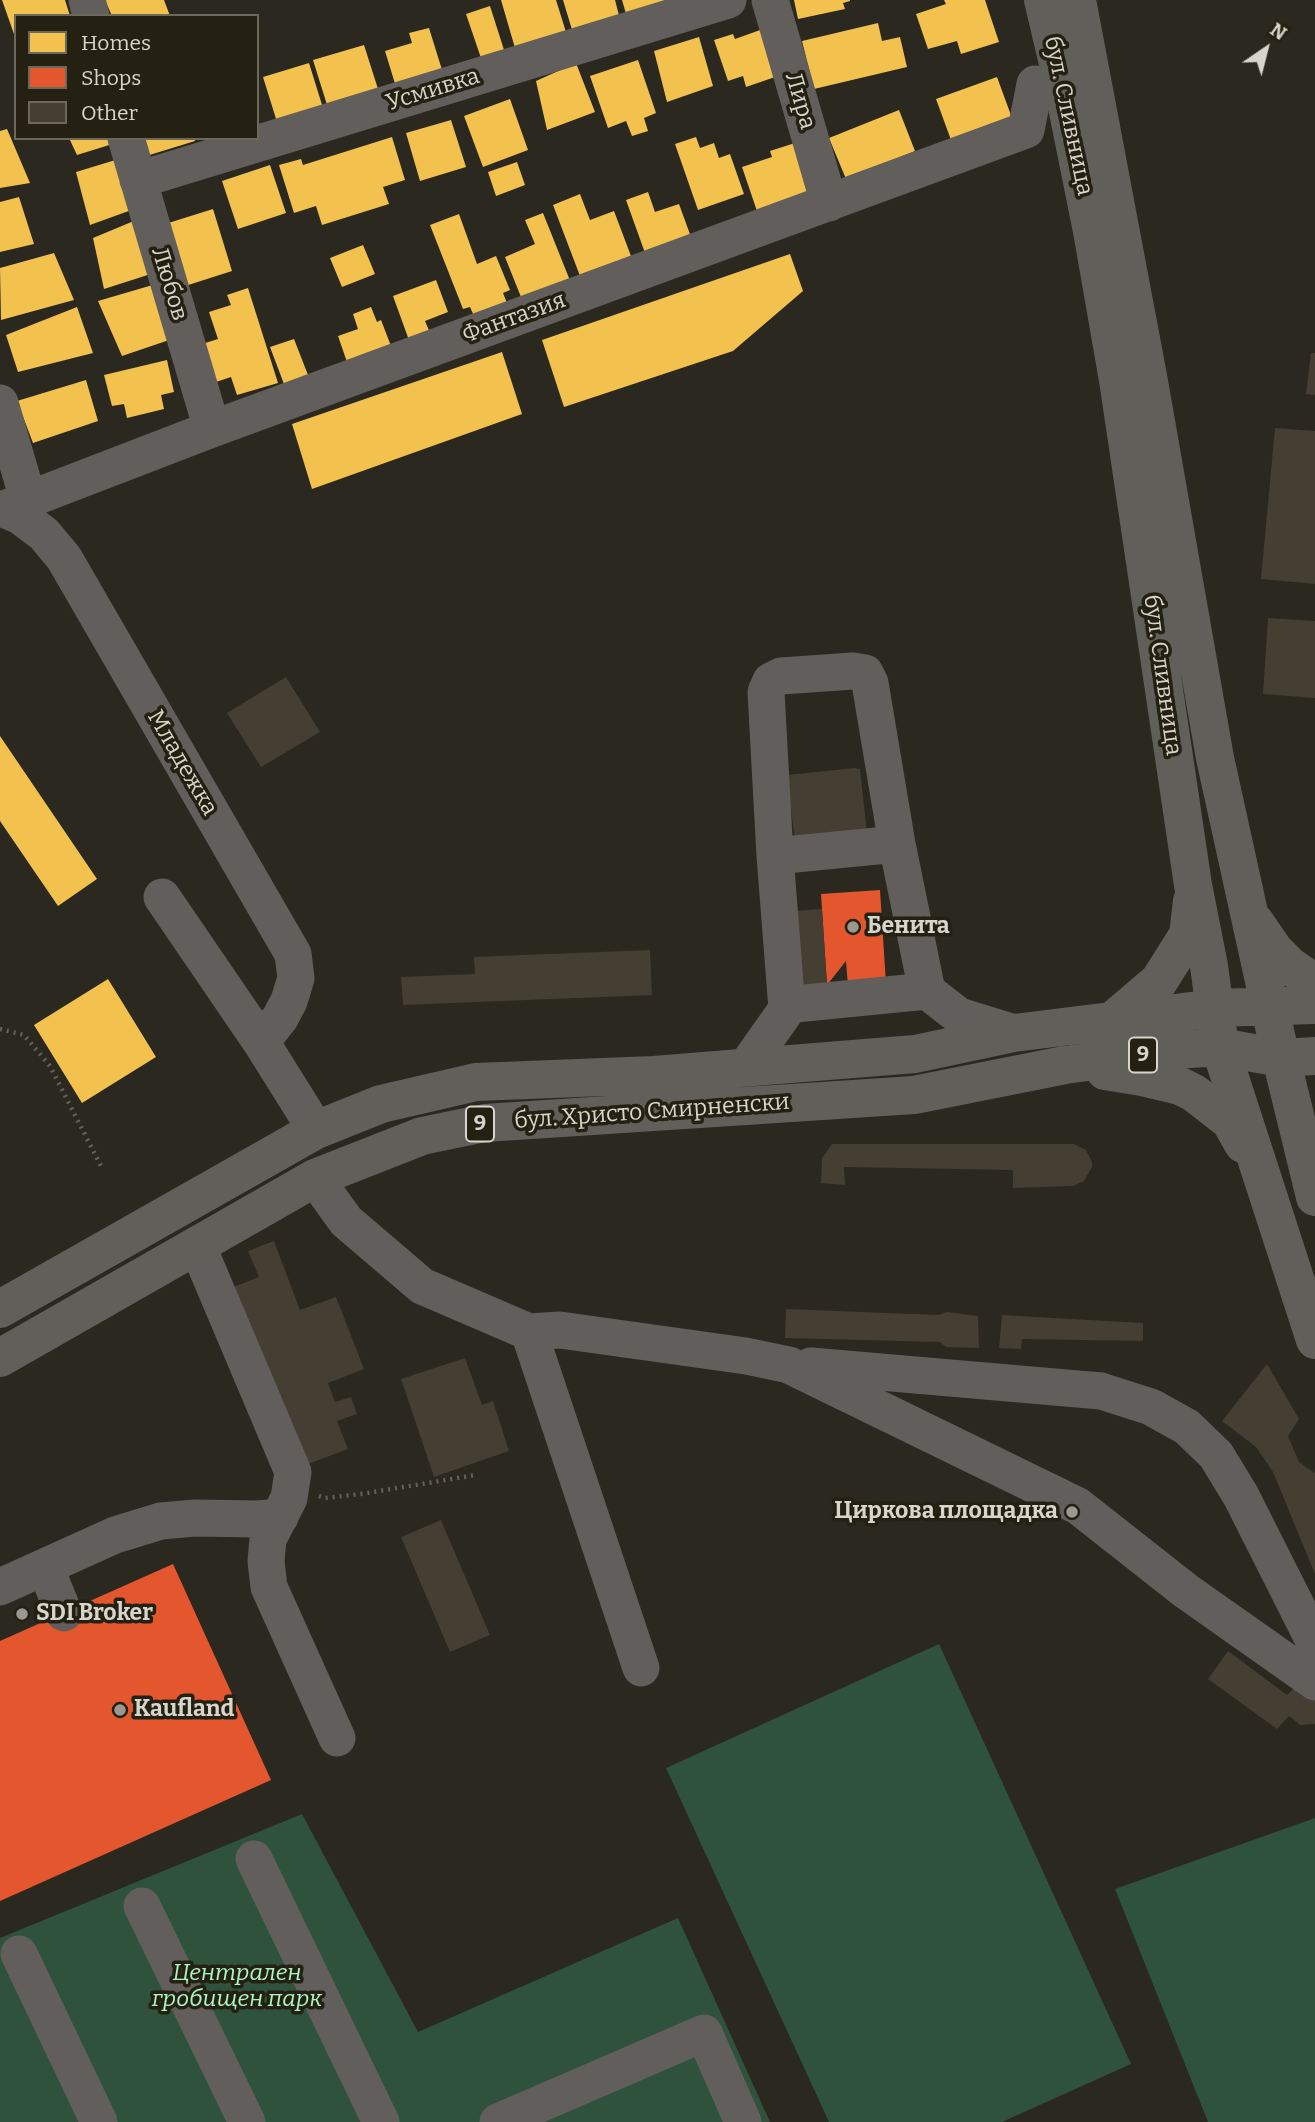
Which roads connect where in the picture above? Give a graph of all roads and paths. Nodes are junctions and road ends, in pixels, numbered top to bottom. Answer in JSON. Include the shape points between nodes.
{"nodes":[{"id":1,"x":728,"y":0,"type":"edge"},
{"id":2,"x":770,"y":0,"type":"edge"},
{"id":3,"x":1043,"y":0,"type":"edge"},
{"id":4,"x":1077,"y":0,"type":"edge"},
{"id":5,"x":1035,"y":84,"type":"dead end"},
{"id":6,"x":127,"y":140,"type":"edge"},
{"id":7,"x":138,"y":180,"type":"junction"},
{"id":8,"x":829,"y":203,"type":"junction"},
{"id":9,"x":0,"y":403,"type":"edge"},
{"id":10,"x":212,"y":429,"type":"junction"},
{"id":11,"x":11,"y":506,"type":"edge"},
{"id":12,"x":897,"y":844,"type":"junction"},
{"id":13,"x":775,"y":856,"type":"junction"},
{"id":14,"x":1194,"y":884,"type":"junction"},
{"id":15,"x":162,"y":897,"type":"dead end"},
{"id":16,"x":1248,"y":911,"type":"junction"},
{"id":17,"x":1315,"y":983,"type":"edge"},
{"id":18,"x":927,"y":991,"type":"junction"},
{"id":19,"x":1315,"y":1004,"type":"edge"},
{"id":20,"x":1269,"y":1006,"type":"junction"},
{"id":21,"x":1215,"y":1008,"type":"junction"},
{"id":22,"x":787,"y":1009,"type":"junction"},
{"id":23,"x":1111,"y":1022,"type":"junction"},
{"id":24,"x":0,"y":1029,"type":"edge"},
{"id":25,"x":1014,"y":1033,"type":"junction"},
{"id":26,"x":261,"y":1042,"type":"junction"},
{"id":27,"x":1220,"y":1047,"type":"junction"},
{"id":28,"x":1298,"y":1057,"type":"edge"},
{"id":29,"x":1065,"y":1065,"type":"junction"},
{"id":30,"x":746,"y":1067,"type":"junction"},
{"id":31,"x":316,"y":1130,"type":"junction"},
{"id":32,"x":1259,"y":1169,"type":"junction"},
{"id":33,"x":103,"y":1170,"type":"dead end"},
{"id":34,"x":315,"y":1178,"type":"junction"},
{"id":35,"x":1314,"y":1187,"type":"edge"},
{"id":36,"x":197,"y":1245,"type":"junction"},
{"id":37,"x":0,"y":1309,"type":"edge"},
{"id":38,"x":529,"y":1332,"type":"junction"},
{"id":39,"x":1315,"y":1340,"type":"edge"},
{"id":40,"x":0,"y":1359,"type":"edge"},
{"id":41,"x":789,"y":1365,"type":"junction"},
{"id":42,"x":476,"y":1475,"type":"dead end"},
{"id":43,"x":286,"y":1502,"type":"junction"},
{"id":44,"x":45,"y":1567,"type":"junction"},
{"id":45,"x":0,"y":1587,"type":"edge"},
{"id":46,"x":64,"y":1613,"type":"dead end"},
{"id":47,"x":1315,"y":1643,"type":"edge"},
{"id":48,"x":641,"y":1668,"type":"dead end"},
{"id":49,"x":1315,"y":1682,"type":"edge"},
{"id":50,"x":337,"y":1738,"type":"dead end"},
{"id":51,"x":254,"y":1859,"type":"dead end"},
{"id":52,"x":142,"y":1906,"type":"dead end"},
{"id":53,"x":19,"y":1954,"type":"dead end"},
{"id":54,"x":99,"y":2122,"type":"edge"},
{"id":55,"x":247,"y":2122,"type":"edge"},
{"id":56,"x":381,"y":2122,"type":"edge"},
{"id":57,"x":498,"y":2122,"type":"edge"},
{"id":58,"x":743,"y":2122,"type":"edge"}],
"edges":[{"from":1,"to":7,"type":"street","name":"Усмивка"},
{"from":2,"to":8,"type":"street","name":"Лира"},
{"from":3,"to":14,"type":"main road","name":"бул. Сливница","via":[[1118,380]]},
{"from":4,"to":16,"type":"main road","name":"бул. Сливница","via":[[1215,758]]},
{"from":5,"to":8,"type":"street","name":"Фантазия","via":[[1026,130]]},
{"from":6,"to":7,"type":"street","name":"Любов"},
{"from":7,"to":10,"type":"street","name":"Любов"},
{"from":8,"to":10,"type":"street","name":"Фантазия"},
{"from":9,"to":11,"type":"street"},
{"from":10,"to":11,"type":"street","name":"Фантазия"},
{"from":11,"to":26,"type":"street","name":"Младежка","via":[[64,558],[293,954],[296,978],[289,1001]]},
{"from":12,"to":13,"type":"street"},
{"from":12,"to":13,"type":"street","via":[[865,673],[781,677],[771,681],[766,692]]},
{"from":12,"to":18,"type":"street"},
{"from":13,"to":22,"type":"street"},
{"from":14,"to":21,"type":"main road","name":"бул. Сливница"},
{"from":14,"to":23,"type":"main road","via":[[1188,935],[1159,981]]},
{"from":15,"to":26,"type":"street"},
{"from":16,"to":17,"type":"main road","via":[[1274,950]]},
{"from":16,"to":20,"type":"main road","name":"бул. Сливница"},
{"from":18,"to":22,"type":"street","via":[[795,1004]]},
{"from":18,"to":25,"type":"street","via":[[959,1016]]},
{"from":19,"to":20,"type":"main road","name":"бул. Христо Смирненски","number":"9"},
{"from":20,"to":21,"type":"main road","name":"бул. Христо Смирненски","number":"9"},
{"from":20,"to":28,"type":"main road","name":"бул. Сливница"},
{"from":21,"to":23,"type":"main road","name":"бул. Христо Смирненски","number":"9"},
{"from":21,"to":27,"type":"main road","name":"бул. Сливница"},
{"from":22,"to":30,"type":"street"},
{"from":23,"to":25,"type":"main road","name":"бул. Христо Смирненски","number":"9"},
{"from":24,"to":33,"type":"path","via":[[24,1035],[50,1066]]},
{"from":25,"to":30,"type":"main road","name":"бул. Христо Смирненски","number":"9","via":[[915,1054]]},
{"from":26,"to":31,"type":"street"},
{"from":27,"to":28,"type":"main road","name":"бул. Христо Смирненски","number":"9"},
{"from":27,"to":29,"type":"main road","name":"бул. Христо Смирненски","number":"9"},
{"from":27,"to":32,"type":"main road","name":"бул. Сливница"},
{"from":28,"to":35,"type":"main road","name":"бул. Сливница"},
{"from":29,"to":32,"type":"main road","via":[[1142,1077],[1194,1093],[1230,1121]]},
{"from":29,"to":34,"type":"main road","name":"бул. Христо Смирненски","number":"9","via":[[914,1095],[485,1124],[422,1136]]},
{"from":30,"to":31,"type":"main road","name":"бул. Христо Смирненски","number":"9","via":[[476,1082],[381,1104]]},
{"from":31,"to":37,"type":"main road","name":"бул. Христо Смирненски","number":"9"},
{"from":32,"to":39,"type":"main road","name":"бул. Сливница"},
{"from":34,"to":36,"type":"main road","name":"бул. Христо Смирненски","number":"9"},
{"from":34,"to":38,"type":"street","via":[[346,1222],[422,1286]]},
{"from":36,"to":40,"type":"main road","name":"бул. Христо Смирненски","number":"9"},
{"from":36,"to":43,"type":"street","via":[[293,1472]]},
{"from":38,"to":41,"type":"street","via":[[560,1330]]},
{"from":38,"to":48,"type":"street"},
{"from":41,"to":47,"type":"street","via":[[1101,1391],[1151,1407],[1187,1427],[1216,1455]]},
{"from":41,"to":49,"type":"street","via":[[1078,1506],[1186,1591]]},
{"from":42,"to":43,"type":"path"},
{"from":43,"to":44,"type":"street","via":[[258,1519],[160,1521],[115,1535]]},
{"from":43,"to":50,"type":"street","via":[[268,1538],[269,1587]]},
{"from":44,"to":45,"type":"street"},
{"from":44,"to":46,"type":"street"},
{"from":51,"to":56,"type":"street"},
{"from":52,"to":55,"type":"street"},
{"from":53,"to":54,"type":"street"},
{"from":57,"to":58,"type":"street","via":[[704,2033]]}]}
